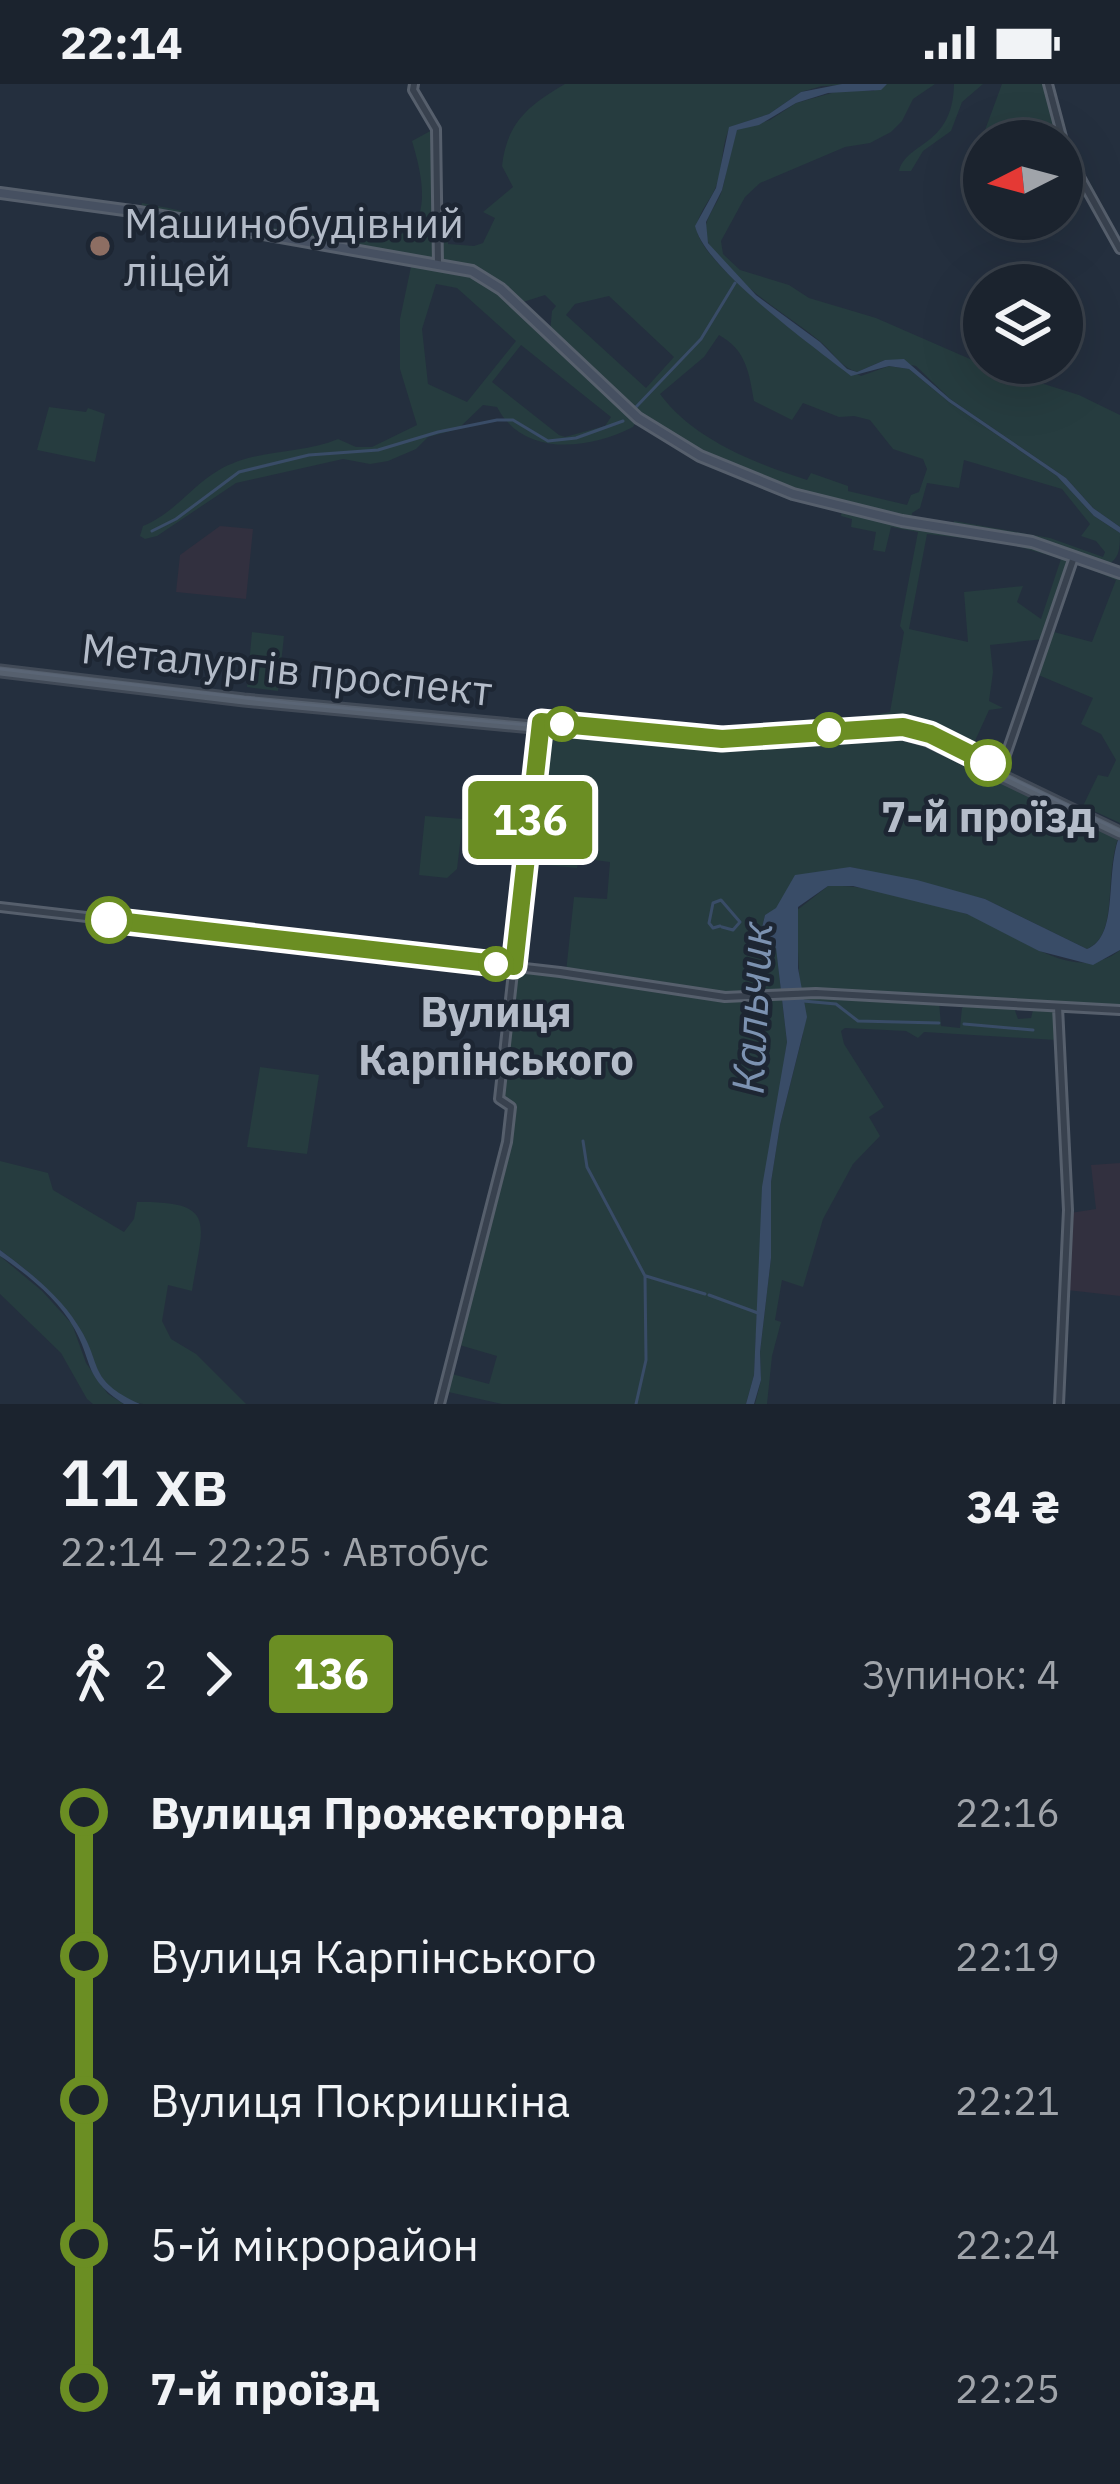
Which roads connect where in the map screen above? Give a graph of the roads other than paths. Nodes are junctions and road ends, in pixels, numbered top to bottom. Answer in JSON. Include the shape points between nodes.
{"nodes":[{"id":1,"x":414,"y":84,"type":"edge"},
{"id":2,"x":1048,"y":84,"type":"edge"},
{"id":3,"x":0,"y":193,"type":"edge"},
{"id":4,"x":1120,"y":249,"type":"edge"},
{"id":5,"x":438,"y":264,"type":"junction"},
{"id":6,"x":1075,"y":555,"type":"junction"},
{"id":7,"x":1120,"y":572,"type":"edge"},
{"id":8,"x":0,"y":668,"type":"edge"},
{"id":9,"x":540,"y":725,"type":"junction"},
{"id":10,"x":1001,"y":772,"type":"junction"},
{"id":11,"x":1116,"y":828,"type":"edge"},
{"id":12,"x":0,"y":907,"type":"edge"},
{"id":13,"x":514,"y":966,"type":"junction"},
{"id":14,"x":1058,"y":1006,"type":"junction"},
{"id":15,"x":1120,"y":1010,"type":"edge"},
{"id":16,"x":440,"y":1404,"type":"edge"},
{"id":17,"x":1059,"y":1404,"type":"edge"}],
"edges":[{"from":1,"to":5,"type":"street","via":[[436,129]]},
{"from":2,"to":4,"type":"street","via":[[1069,158]]},
{"from":3,"to":5,"type":"main road"},
{"from":5,"to":6,"type":"main road","via":[[493,282],[638,418],[715,463],[830,504]]},
{"from":6,"to":7,"type":"main road"},
{"from":6,"to":10,"type":"street"},
{"from":8,"to":9,"type":"main road","name":"Металургів проспект"},
{"from":9,"to":10,"type":"main road","name":"Металургів проспект","via":[[722,739],[903,727]]},
{"from":9,"to":13,"type":"street"},
{"from":10,"to":11,"type":"main road","name":"Металургів проспект"},
{"from":12,"to":13,"type":"street"},
{"from":13,"to":14,"type":"street","via":[[724,997],[803,993]]},
{"from":13,"to":16,"type":"street","via":[[499,1099],[511,1107],[507,1144]]},
{"from":14,"to":15,"type":"street"},
{"from":14,"to":17,"type":"street","via":[[1068,1210]]}]}
